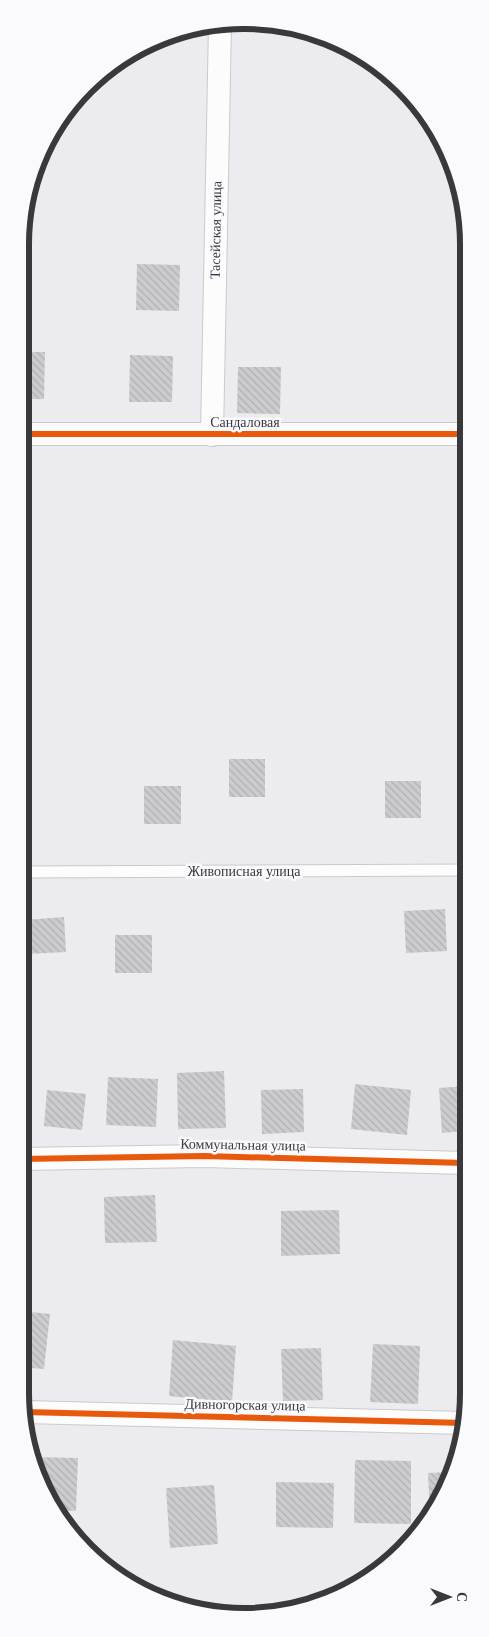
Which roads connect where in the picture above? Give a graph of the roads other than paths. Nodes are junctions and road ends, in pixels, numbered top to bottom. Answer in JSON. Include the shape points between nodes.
{"nodes":[{"id":1,"x":220,"y":30,"type":"edge"},
{"id":2,"x":29,"y":434,"type":"edge"},
{"id":3,"x":460,"y":434,"type":"edge"},
{"id":4,"x":212,"y":435,"type":"junction"},
{"id":5,"x":460,"y":870,"type":"edge"},
{"id":6,"x":29,"y":872,"type":"edge"},
{"id":7,"x":29,"y":1159,"type":"edge"},
{"id":8,"x":460,"y":1163,"type":"edge"},
{"id":9,"x":30,"y":1412,"type":"edge"},
{"id":10,"x":458,"y":1423,"type":"edge"}],
"edges":[{"from":1,"to":4,"type":"street","name":"Тасейская улица"},
{"from":2,"to":4,"type":"street","name":"Сандаловая"},
{"from":3,"to":4,"type":"street","name":"Сандаловая"},
{"from":5,"to":6,"type":"lane","name":"Живописная улица"},
{"from":7,"to":8,"type":"street","name":"Коммунальная улица","via":[[204,1156]]},
{"from":9,"to":10,"type":"street","name":"Дивногорская улица"}]}
